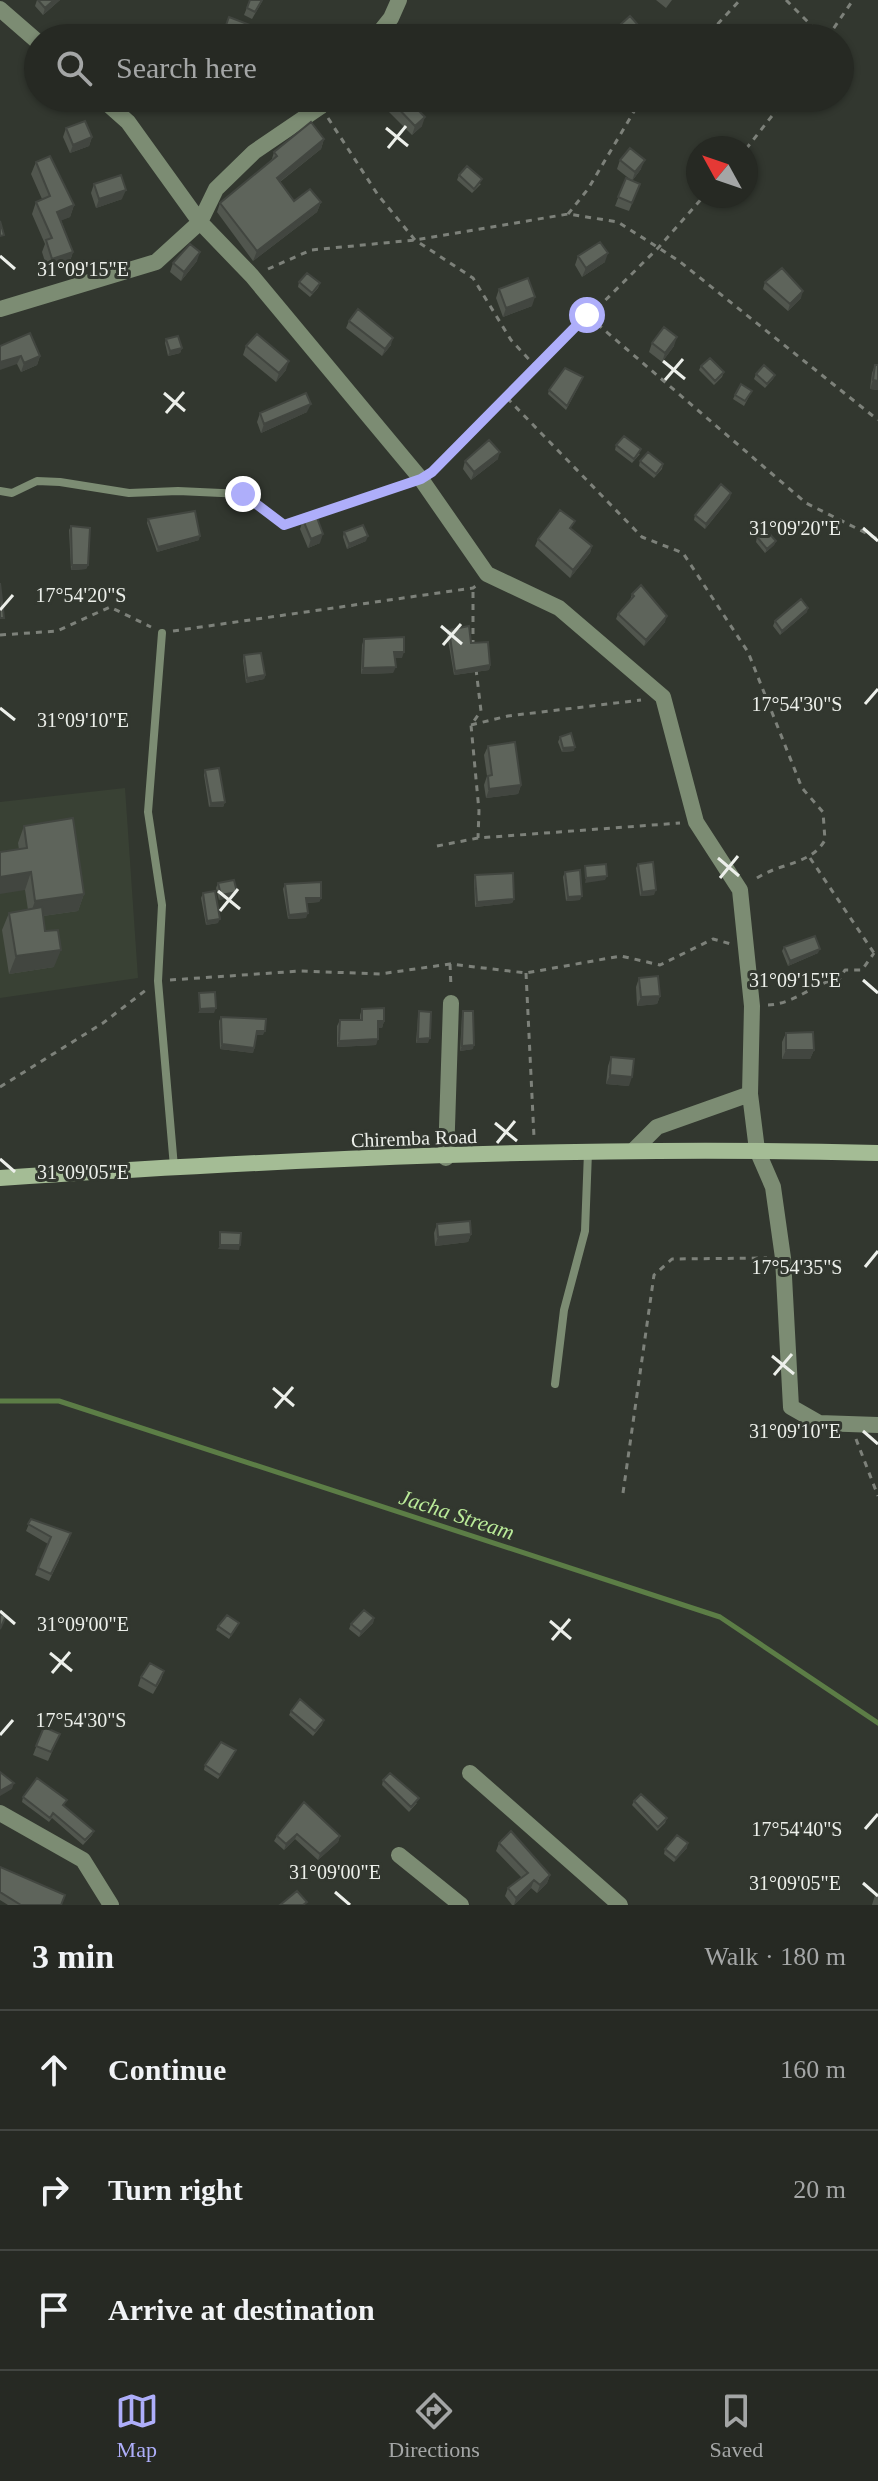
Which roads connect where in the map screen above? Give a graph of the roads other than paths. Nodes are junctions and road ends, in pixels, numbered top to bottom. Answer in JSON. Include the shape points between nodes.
{"nodes":[{"id":1,"x":399,"y":0,"type":"edge"},
{"id":2,"x":0,"y":9,"type":"edge"},
{"id":3,"x":386,"y":24,"type":"edge"},
{"id":4,"x":24,"y":30,"type":"edge"},
{"id":5,"x":117,"y":112,"type":"edge"},
{"id":6,"x":310,"y":112,"type":"edge"},
{"id":7,"x":200,"y":222,"type":"junction"},
{"id":8,"x":0,"y":309,"type":"edge"},
{"id":9,"x":0,"y":491,"type":"edge"},
{"id":10,"x":284,"y":525,"type":"road end"},
{"id":11,"x":162,"y":633,"type":"road end"},
{"id":12,"x":451,"y":1003,"type":"road end"},
{"id":13,"x":750,"y":1094,"type":"junction"},
{"id":14,"x":634,"y":1150,"type":"junction"},
{"id":15,"x":757,"y":1150,"type":"junction"},
{"id":16,"x":588,"y":1151,"type":"junction"},
{"id":17,"x":878,"y":1153,"type":"edge"},
{"id":18,"x":446,"y":1158,"type":"junction"},
{"id":19,"x":174,"y":1167,"type":"junction"},
{"id":20,"x":0,"y":1178,"type":"edge"},
{"id":21,"x":555,"y":1384,"type":"dead end"},
{"id":22,"x":878,"y":1425,"type":"edge"},
{"id":23,"x":470,"y":1773,"type":"dead end"},
{"id":24,"x":0,"y":1813,"type":"edge"},
{"id":25,"x":399,"y":1855,"type":"dead end"},
{"id":26,"x":111,"y":1905,"type":"edge"},
{"id":27,"x":461,"y":1905,"type":"edge"},
{"id":28,"x":620,"y":1905,"type":"edge"}],
"edges":[{"from":1,"to":3,"type":"street"},
{"from":2,"to":4,"type":"street"},
{"from":5,"to":7,"type":"street"},
{"from":6,"to":7,"type":"street","via":[[254,152],[216,189]]},
{"from":7,"to":8,"type":"street","via":[[156,262]]},
{"from":7,"to":13,"type":"street","via":[[252,276],[421,479],[487,574],[559,608],[663,697],[696,822],[740,890],[752,1006]]},
{"from":9,"to":10,"type":"lane","via":[[12,493],[37,481],[129,493],[243,494]]},
{"from":11,"to":19,"type":"lane","via":[[148,812],[162,905],[158,981]]},
{"from":12,"to":18,"type":"street"},
{"from":13,"to":14,"type":"street","via":[[657,1127]]},
{"from":13,"to":15,"type":"street"},
{"from":14,"to":15,"type":"main road","name":"Chiremba Road"},
{"from":14,"to":16,"type":"main road","name":"Chiremba Road"},
{"from":15,"to":17,"type":"main road","name":"Chiremba Road"},
{"from":15,"to":22,"type":"street","via":[[773,1187],[783,1258],[791,1407],[819,1423]]},
{"from":16,"to":18,"type":"main road","name":"Chiremba Road"},
{"from":16,"to":21,"type":"lane","via":[[585,1231],[564,1310]]},
{"from":18,"to":19,"type":"main road","name":"Chiremba Road"},
{"from":19,"to":20,"type":"main road","name":"Chiremba Road"},
{"from":23,"to":28,"type":"street"},
{"from":24,"to":26,"type":"street","via":[[83,1860]]},
{"from":25,"to":27,"type":"street"}]}
